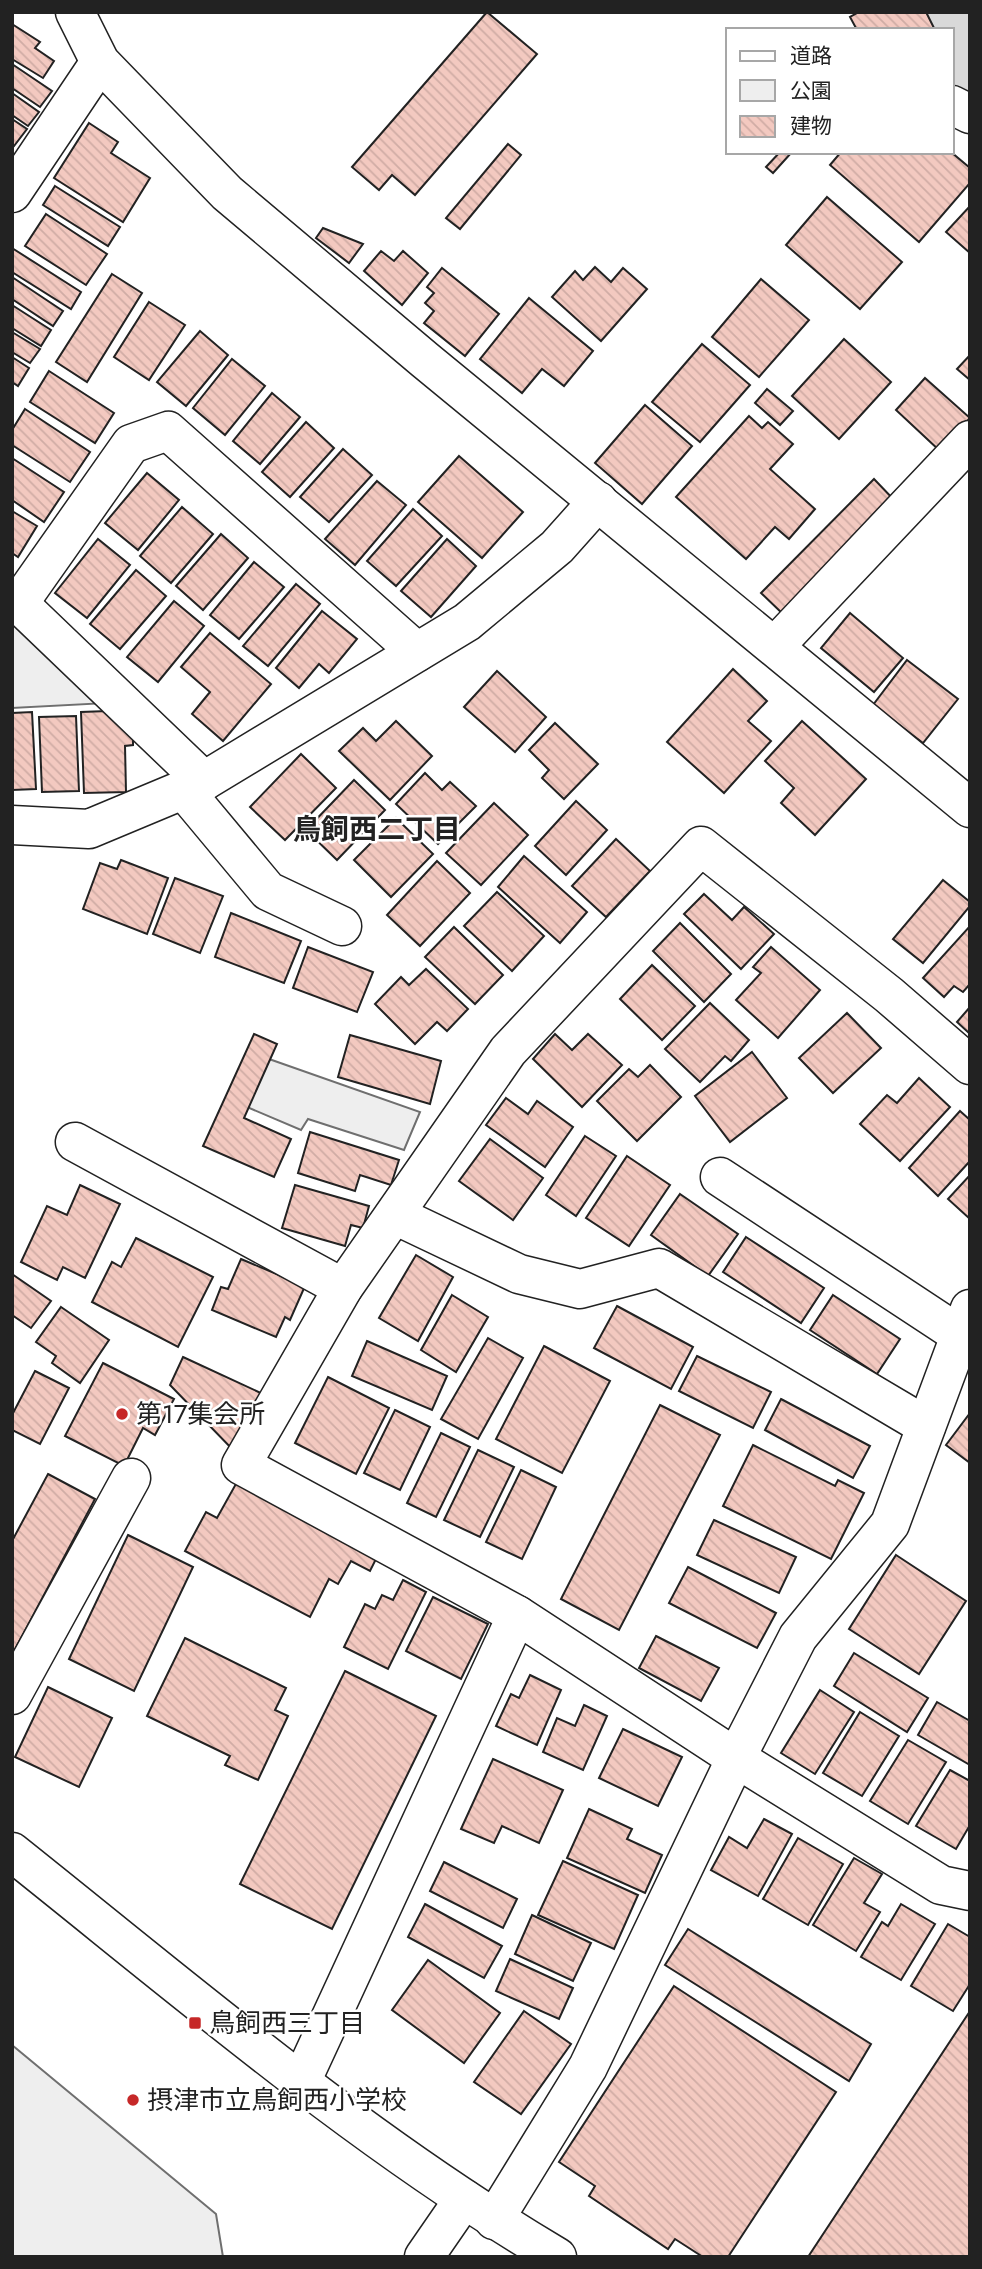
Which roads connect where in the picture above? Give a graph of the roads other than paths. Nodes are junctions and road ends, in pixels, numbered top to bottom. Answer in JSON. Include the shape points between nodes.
{"nodes":[{"id":1,"x":75,"y":12,"type":"edge"},
{"id":2,"x":100,"y":62,"type":"junction"},
{"id":3,"x":954,"y":106,"type":"edge"},
{"id":4,"x":970,"y":114,"type":"edge"},
{"id":5,"x":12,"y":192,"type":"edge"},
{"id":6,"x":970,"y":440,"type":"edge"},
{"id":7,"x":598,"y":501,"type":"junction"},
{"id":8,"x":15,"y":600,"type":"edge"},
{"id":9,"x":775,"y":646,"type":"junction"},
{"id":10,"x":417,"y":653,"type":"junction"},
{"id":11,"x":194,"y":785,"type":"junction"},
{"id":12,"x":970,"y":808,"type":"edge"},
{"id":13,"x":12,"y":825,"type":"edge"},
{"id":14,"x":342,"y":926,"type":"dead end"},
{"id":15,"x":970,"y":1065,"type":"edge"},
{"id":16,"x":75,"y":1142,"type":"dead end"},
{"id":17,"x":720,"y":1177,"type":"dead end"},
{"id":18,"x":395,"y":1215,"type":"junction"},
{"id":19,"x":343,"y":1288,"type":"junction"},
{"id":20,"x":965,"y":1322,"type":"edge"},
{"id":21,"x":926,"y":1426,"type":"junction"},
{"id":22,"x":131,"y":1478,"type":"dead end"},
{"id":23,"x":517,"y":1615,"type":"junction"},
{"id":24,"x":12,"y":1695,"type":"edge"},
{"id":25,"x":736,"y":1758,"type":"junction"},
{"id":26,"x":12,"y":1852,"type":"edge"},
{"id":27,"x":968,"y":1887,"type":"edge"},
{"id":28,"x":301,"y":2082,"type":"junction"},
{"id":29,"x":479,"y":2209,"type":"junction"},
{"id":30,"x":424,"y":2257,"type":"edge"},
{"id":31,"x":557,"y":2257,"type":"edge"}],
"edges":[{"from":1,"to":2,"type":"street"},
{"from":2,"to":5,"type":"street"},
{"from":2,"to":7,"type":"street","via":[[227,193]]},
{"from":3,"to":4,"type":"street"},
{"from":6,"to":9,"type":"street"},
{"from":7,"to":9,"type":"street"},
{"from":7,"to":10,"type":"street","via":[[557,547],[467,622]]},
{"from":8,"to":10,"type":"street","via":[[131,444],[168,431]]},
{"from":8,"to":11,"type":"street"},
{"from":9,"to":12,"type":"street"},
{"from":10,"to":11,"type":"street"},
{"from":11,"to":13,"type":"street","via":[[89,829]]},
{"from":11,"to":14,"type":"street","via":[[268,891]]},
{"from":15,"to":18,"type":"street","via":[[701,846],[508,1051]]},
{"from":16,"to":19,"type":"street"},
{"from":17,"to":20,"type":"street"},
{"from":18,"to":19,"type":"street"},
{"from":18,"to":21,"type":"street","via":[[519,1274],[580,1289],[659,1268]]},
{"from":19,"to":23,"type":"street","via":[[241,1465]]},
{"from":20,"to":21,"type":"street"},
{"from":21,"to":25,"type":"street","via":[[890,1524],[798,1637]]},
{"from":22,"to":24,"type":"street"},
{"from":23,"to":25,"type":"street"},
{"from":23,"to":28,"type":"street"},
{"from":25,"to":27,"type":"street","via":[[941,1885]]},
{"from":25,"to":29,"type":"street","via":[[588,2067]]},
{"from":26,"to":28,"type":"street"},
{"from":28,"to":29,"type":"street"},
{"from":29,"to":30,"type":"street"},
{"from":29,"to":31,"type":"street"}]}
